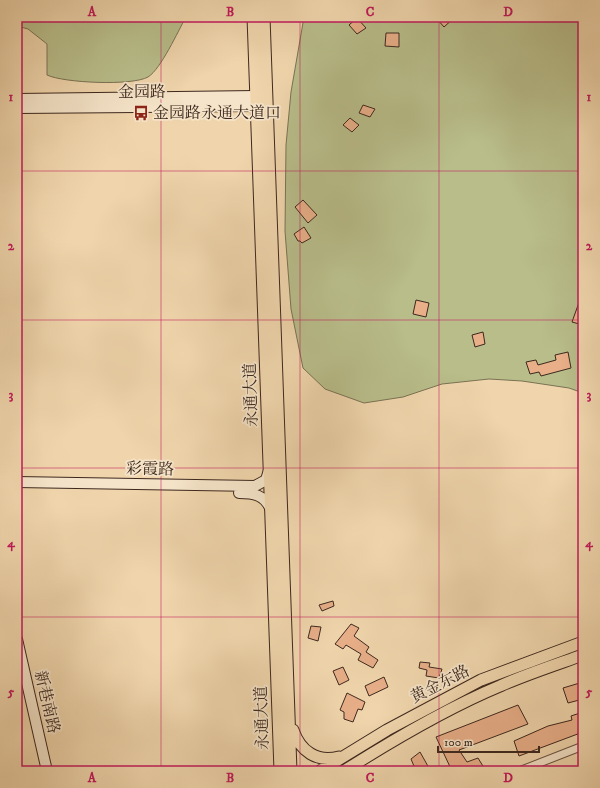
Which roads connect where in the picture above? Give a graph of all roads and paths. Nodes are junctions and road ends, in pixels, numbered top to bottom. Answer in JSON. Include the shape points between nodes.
{"nodes":[{"id":1,"x":253,"y":17,"type":"edge"},
{"id":2,"x":264,"y":17,"type":"edge"},
{"id":3,"x":255,"y":76,"type":"junction"},
{"id":4,"x":17,"y":99,"type":"edge"},
{"id":5,"x":267,"y":101,"type":"junction"},
{"id":6,"x":238,"y":102,"type":"junction"},
{"id":7,"x":255,"y":102,"type":"junction"},
{"id":8,"x":17,"y":108,"type":"edge"},
{"id":9,"x":256,"y":124,"type":"junction"},
{"id":10,"x":270,"y":466,"type":"junction"},
{"id":11,"x":17,"y":482,"type":"edge"},
{"id":12,"x":17,"y":488,"type":"edge"},
{"id":13,"x":271,"y":510,"type":"junction"},
{"id":14,"x":17,"y":639,"type":"edge"},
{"id":15,"x":583,"y":642,"type":"edge"},
{"id":16,"x":583,"y":656,"type":"edge"},
{"id":17,"x":17,"y":670,"type":"edge"},
{"id":18,"x":289,"y":716,"type":"junction"},
{"id":19,"x":583,"y":746,"type":"edge"},
{"id":20,"x":349,"y":753,"type":"junction"},
{"id":21,"x":40,"y":771,"type":"edge"},
{"id":22,"x":47,"y":771,"type":"edge"},
{"id":23,"x":280,"y":771,"type":"edge"},
{"id":24,"x":291,"y":771,"type":"edge"},
{"id":25,"x":320,"y":771,"type":"edge"},
{"id":26,"x":344,"y":771,"type":"edge"},
{"id":27,"x":519,"y":771,"type":"edge"}],
"edges":[{"from":1,"to":3,"type":"main road","name":"永通大道"},
{"from":2,"to":5,"type":"main road","name":"永通大道"},
{"from":3,"to":6,"type":"main road","via":[[249,90]]},
{"from":3,"to":7,"type":"main road","name":"永通大道"},
{"from":4,"to":6,"type":"main road","name":"金园路"},
{"from":5,"to":7,"type":"main road","name":"金园路"},
{"from":5,"to":18,"type":"main road","name":"永通大道"},
{"from":6,"to":7,"type":"main road","name":"金园路"},
{"from":6,"to":8,"type":"main road","name":"金园路"},
{"from":6,"to":9,"type":"main road","via":[[251,114]]},
{"from":7,"to":9,"type":"main road","name":"永通大道"},
{"from":9,"to":10,"type":"main road","name":"永通大道"},
{"from":10,"to":11,"type":"main road","name":"彩霞路","via":[[266,480],[255,486]]},
{"from":10,"to":13,"type":"main road","name":"永通大道"},
{"from":12,"to":13,"type":"main road","name":"彩霞路","via":[[251,493],[265,499]]},
{"from":13,"to":23,"type":"main road","name":"永通大道"},
{"from":14,"to":22,"type":"main road","name":"新巷南路"},
{"from":15,"to":20,"type":"main road","name":"黄金东路","via":[[481,680],[426,708]]},
{"from":16,"to":26,"type":"main road","name":"黄金东路","via":[[534,672],[481,695]]},
{"from":17,"to":21,"type":"main road","name":"新巷南路"},
{"from":18,"to":20,"type":"main road","via":[[298,742],[309,754],[329,758]]},
{"from":18,"to":24,"type":"main road","name":"永通大道"},
{"from":19,"to":27,"type":"street"},
{"from":20,"to":25,"type":"main road","name":"黄金东路"}]}
